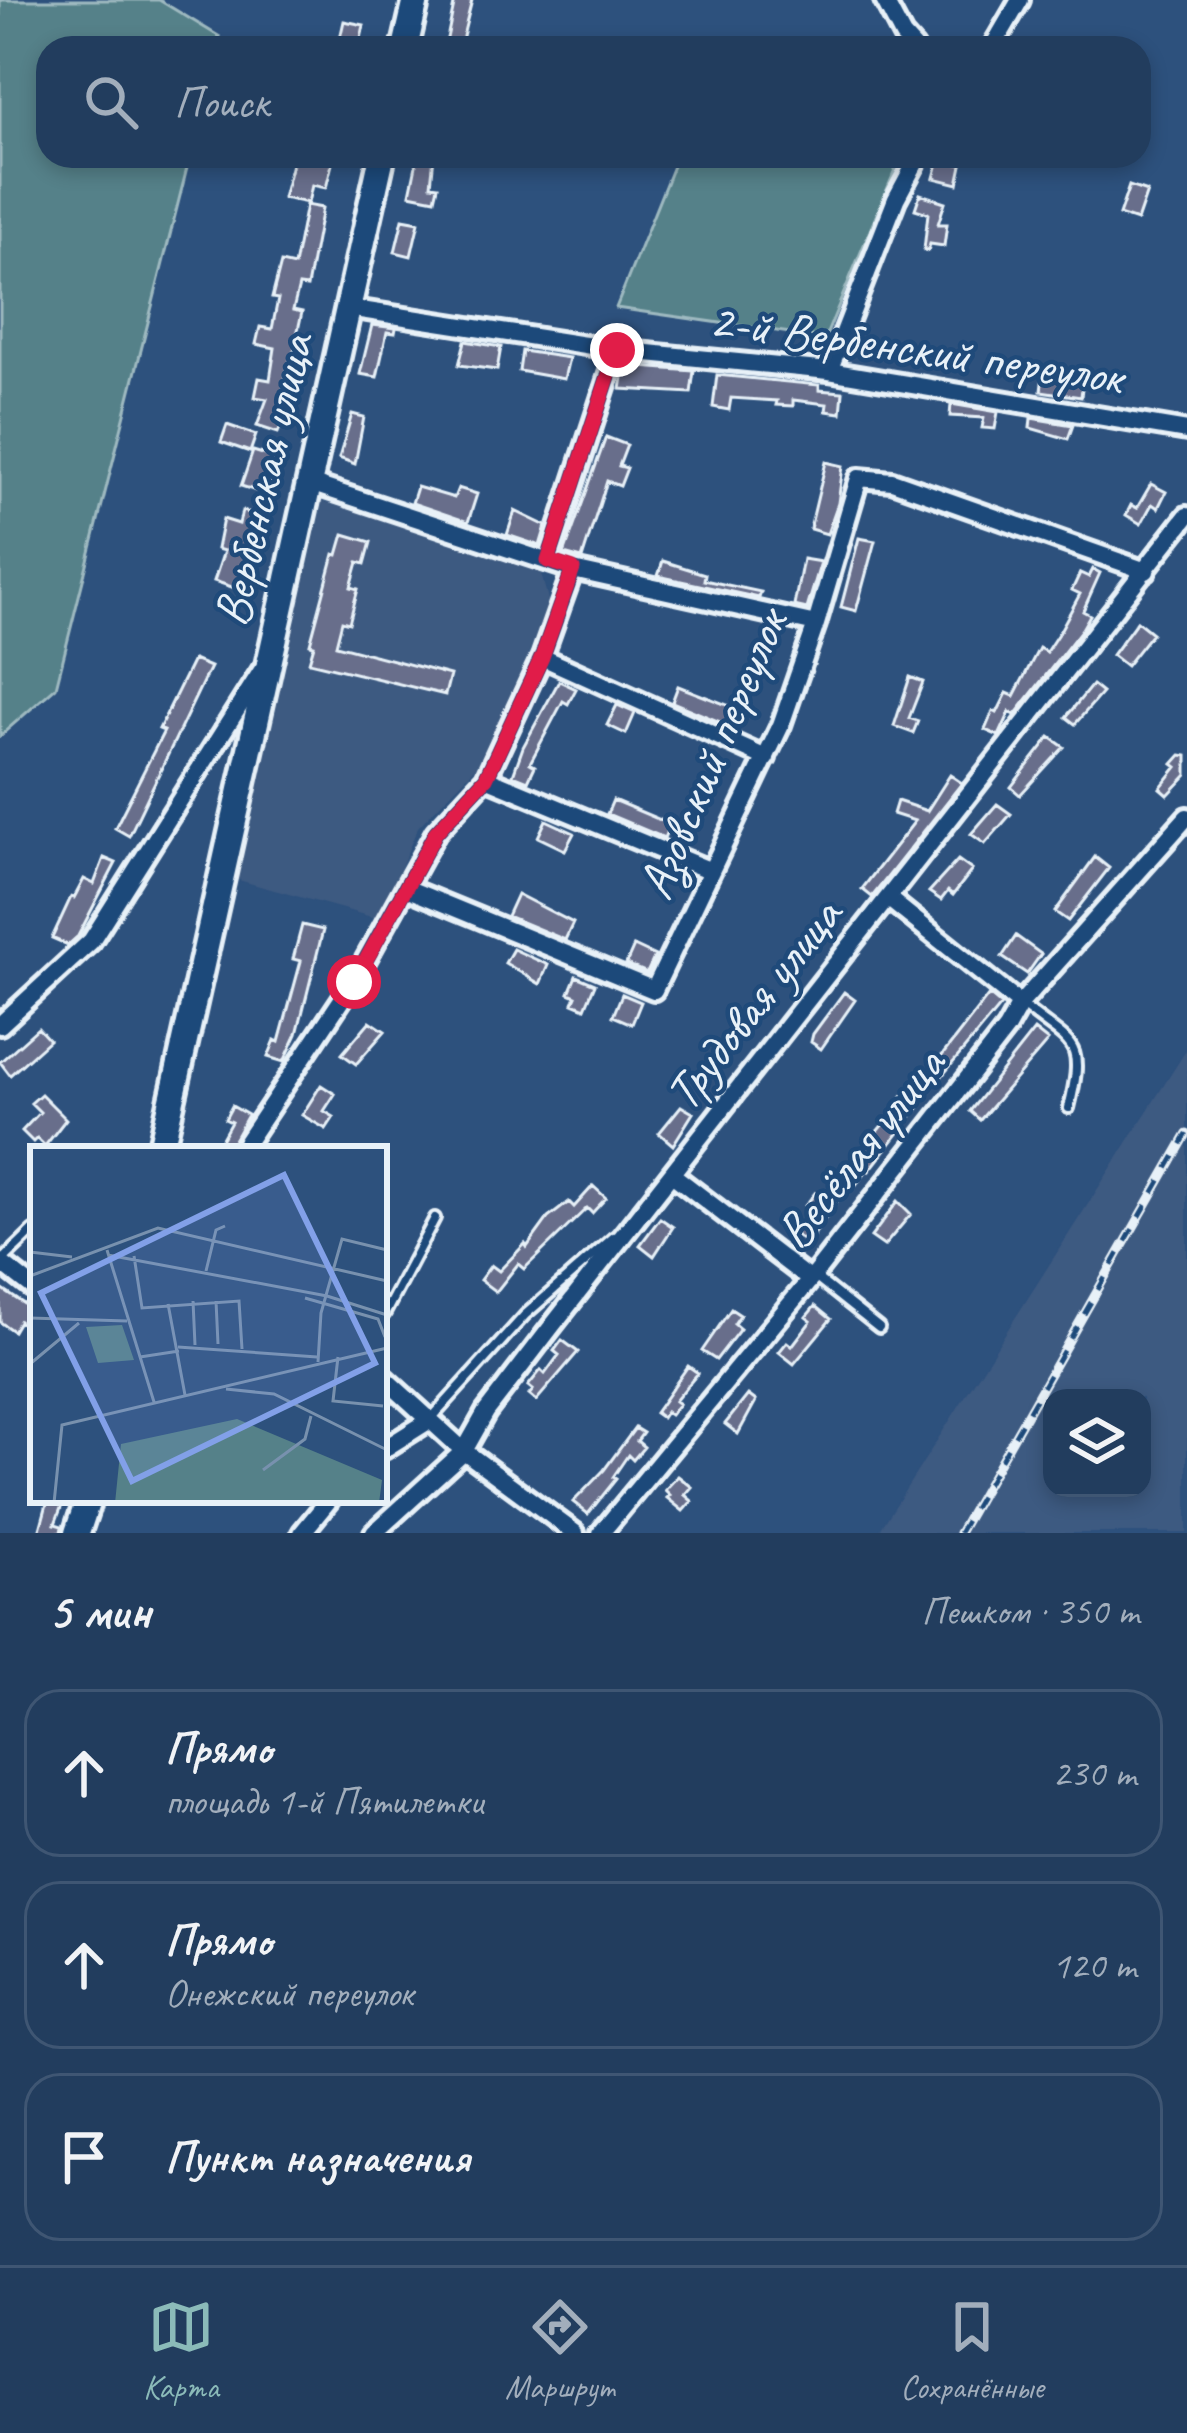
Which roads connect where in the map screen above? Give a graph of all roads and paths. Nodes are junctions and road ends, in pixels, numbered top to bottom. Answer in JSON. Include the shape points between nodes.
{"nodes":[{"id":1,"x":416,"y":0,"type":"edge"},
{"id":2,"x":884,"y":0,"type":"edge"},
{"id":3,"x":1020,"y":0,"type":"edge"},
{"id":4,"x":408,"y":36,"type":"edge"},
{"id":5,"x":903,"y":36,"type":"edge"},
{"id":6,"x":999,"y":36,"type":"edge"},
{"id":7,"x":379,"y":168,"type":"edge"},
{"id":8,"x":913,"y":168,"type":"edge"},
{"id":9,"x":349,"y":308,"type":"junction"},
{"id":10,"x":617,"y":350,"type":"junction"},
{"id":11,"x":829,"y":370,"type":"junction"},
{"id":12,"x":1187,"y":431,"type":"edge"},
{"id":13,"x":310,"y":484,"type":"junction"},
{"id":14,"x":1187,"y":516,"type":"edge"},
{"id":15,"x":1180,"y":537,"type":"edge"},
{"id":16,"x":548,"y":561,"type":"junction"},
{"id":17,"x":573,"y":569,"type":"junction"},
{"id":18,"x":1146,"y":572,"type":"junction"},
{"id":19,"x":816,"y":625,"type":"junction"},
{"id":20,"x":272,"y":654,"type":"junction"},
{"id":21,"x":542,"y":657,"type":"junction"},
{"id":22,"x":766,"y":758,"type":"junction"},
{"id":23,"x":486,"y":778,"type":"junction"},
{"id":24,"x":1187,"y":817,"type":"edge"},
{"id":25,"x":711,"y":872,"type":"junction"},
{"id":26,"x":406,"y":888,"type":"junction"},
{"id":27,"x":889,"y":898,"type":"junction"},
{"id":28,"x":1020,"y":1004,"type":"junction"},
{"id":29,"x":0,"y":1025,"type":"edge"},
{"id":30,"x":1069,"y":1108,"type":"dead end"},
{"id":31,"x":162,"y":1146,"type":"edge"},
{"id":32,"x":244,"y":1146,"type":"edge"},
{"id":33,"x":673,"y":1175,"type":"junction"},
{"id":34,"x":643,"y":1213,"type":"junction"},
{"id":35,"x":435,"y":1218,"type":"dead end"},
{"id":36,"x":30,"y":1234,"type":"edge"},
{"id":37,"x":0,"y":1263,"type":"edge"},
{"id":38,"x":812,"y":1278,"type":"junction"},
{"id":39,"x":30,"y":1286,"type":"edge"},
{"id":40,"x":387,"y":1309,"type":"edge"},
{"id":41,"x":879,"y":1328,"type":"dead end"},
{"id":42,"x":387,"y":1381,"type":"edge"},
{"id":43,"x":430,"y":1420,"type":"junction"},
{"id":44,"x":387,"y":1447,"type":"edge"},
{"id":45,"x":464,"y":1451,"type":"junction"},
{"id":46,"x":87,"y":1503,"type":"edge"},
{"id":47,"x":327,"y":1503,"type":"edge"},
{"id":48,"x":77,"y":1533,"type":"edge"},
{"id":49,"x":302,"y":1533,"type":"edge"},
{"id":50,"x":374,"y":1533,"type":"edge"},
{"id":51,"x":575,"y":1533,"type":"edge"},
{"id":52,"x":601,"y":1533,"type":"edge"}],
"edges":[{"from":1,"to":4,"type":"main road"},
{"from":2,"to":5,"type":"street"},
{"from":3,"to":6,"type":"street"},
{"from":7,"to":9,"type":"main road","name":"Вербенская улица"},
{"from":8,"to":11,"type":"street"},
{"from":9,"to":10,"type":"street","name":"2-й Вербенский переулок"},
{"from":9,"to":13,"type":"main road","name":"Вербенская улица"},
{"from":10,"to":11,"type":"street","name":"2-й Вербенский переулок"},
{"from":10,"to":16,"type":"street"},
{"from":11,"to":12,"type":"street","name":"2-й Вербенский переулок"},
{"from":13,"to":16,"type":"street"},
{"from":13,"to":20,"type":"main road","name":"Вербенская улица"},
{"from":14,"to":15,"type":"street","name":"Трудовая улица"},
{"from":15,"to":18,"type":"street","name":"Трудовая улица"},
{"from":16,"to":17,"type":"street"},
{"from":17,"to":19,"type":"street"},
{"from":17,"to":21,"type":"street"},
{"from":18,"to":19,"type":"street","name":"Азовский переулок","via":[[892,482],[860,478]]},
{"from":18,"to":27,"type":"street","name":"Трудовая улица"},
{"from":19,"to":22,"type":"street","name":"Азовский переулок"},
{"from":20,"to":29,"type":"street","name":"Вербенская улица","via":[[91,941]]},
{"from":20,"to":31,"type":"main road"},
{"from":21,"to":22,"type":"street"},
{"from":21,"to":23,"type":"street"},
{"from":22,"to":25,"type":"street","name":"Азовский переулок"},
{"from":23,"to":25,"type":"street"},
{"from":23,"to":26,"type":"street","via":[[436,832]]},
{"from":24,"to":28,"type":"street","name":"Весёлая улица"},
{"from":25,"to":26,"type":"street","name":"Азовский переулок","via":[[654,990]]},
{"from":26,"to":32,"type":"street"},
{"from":27,"to":28,"type":"street"},
{"from":27,"to":33,"type":"street","name":"Трудовая улица"},
{"from":28,"to":30,"type":"lane","via":[[1076,1050]]},
{"from":28,"to":38,"type":"street","name":"Весёлая улица"},
{"from":33,"to":34,"type":"street","name":"Трудовая улица"},
{"from":33,"to":38,"type":"street"},
{"from":34,"to":43,"type":"lane","via":[[572,1270]]},
{"from":34,"to":45,"type":"street","name":"Трудовая улица"},
{"from":35,"to":40,"type":"lane"},
{"from":36,"to":37,"type":"lane"},
{"from":37,"to":39,"type":"street"},
{"from":38,"to":41,"type":"lane"},
{"from":38,"to":52,"type":"street","name":"Весёлая улица"},
{"from":42,"to":43,"type":"street"},
{"from":43,"to":44,"type":"street"},
{"from":43,"to":45,"type":"street"},
{"from":45,"to":50,"type":"street","name":"Трудовая улица"},
{"from":45,"to":51,"type":"street"},
{"from":46,"to":48,"type":"main road"},
{"from":47,"to":49,"type":"street"}]}
